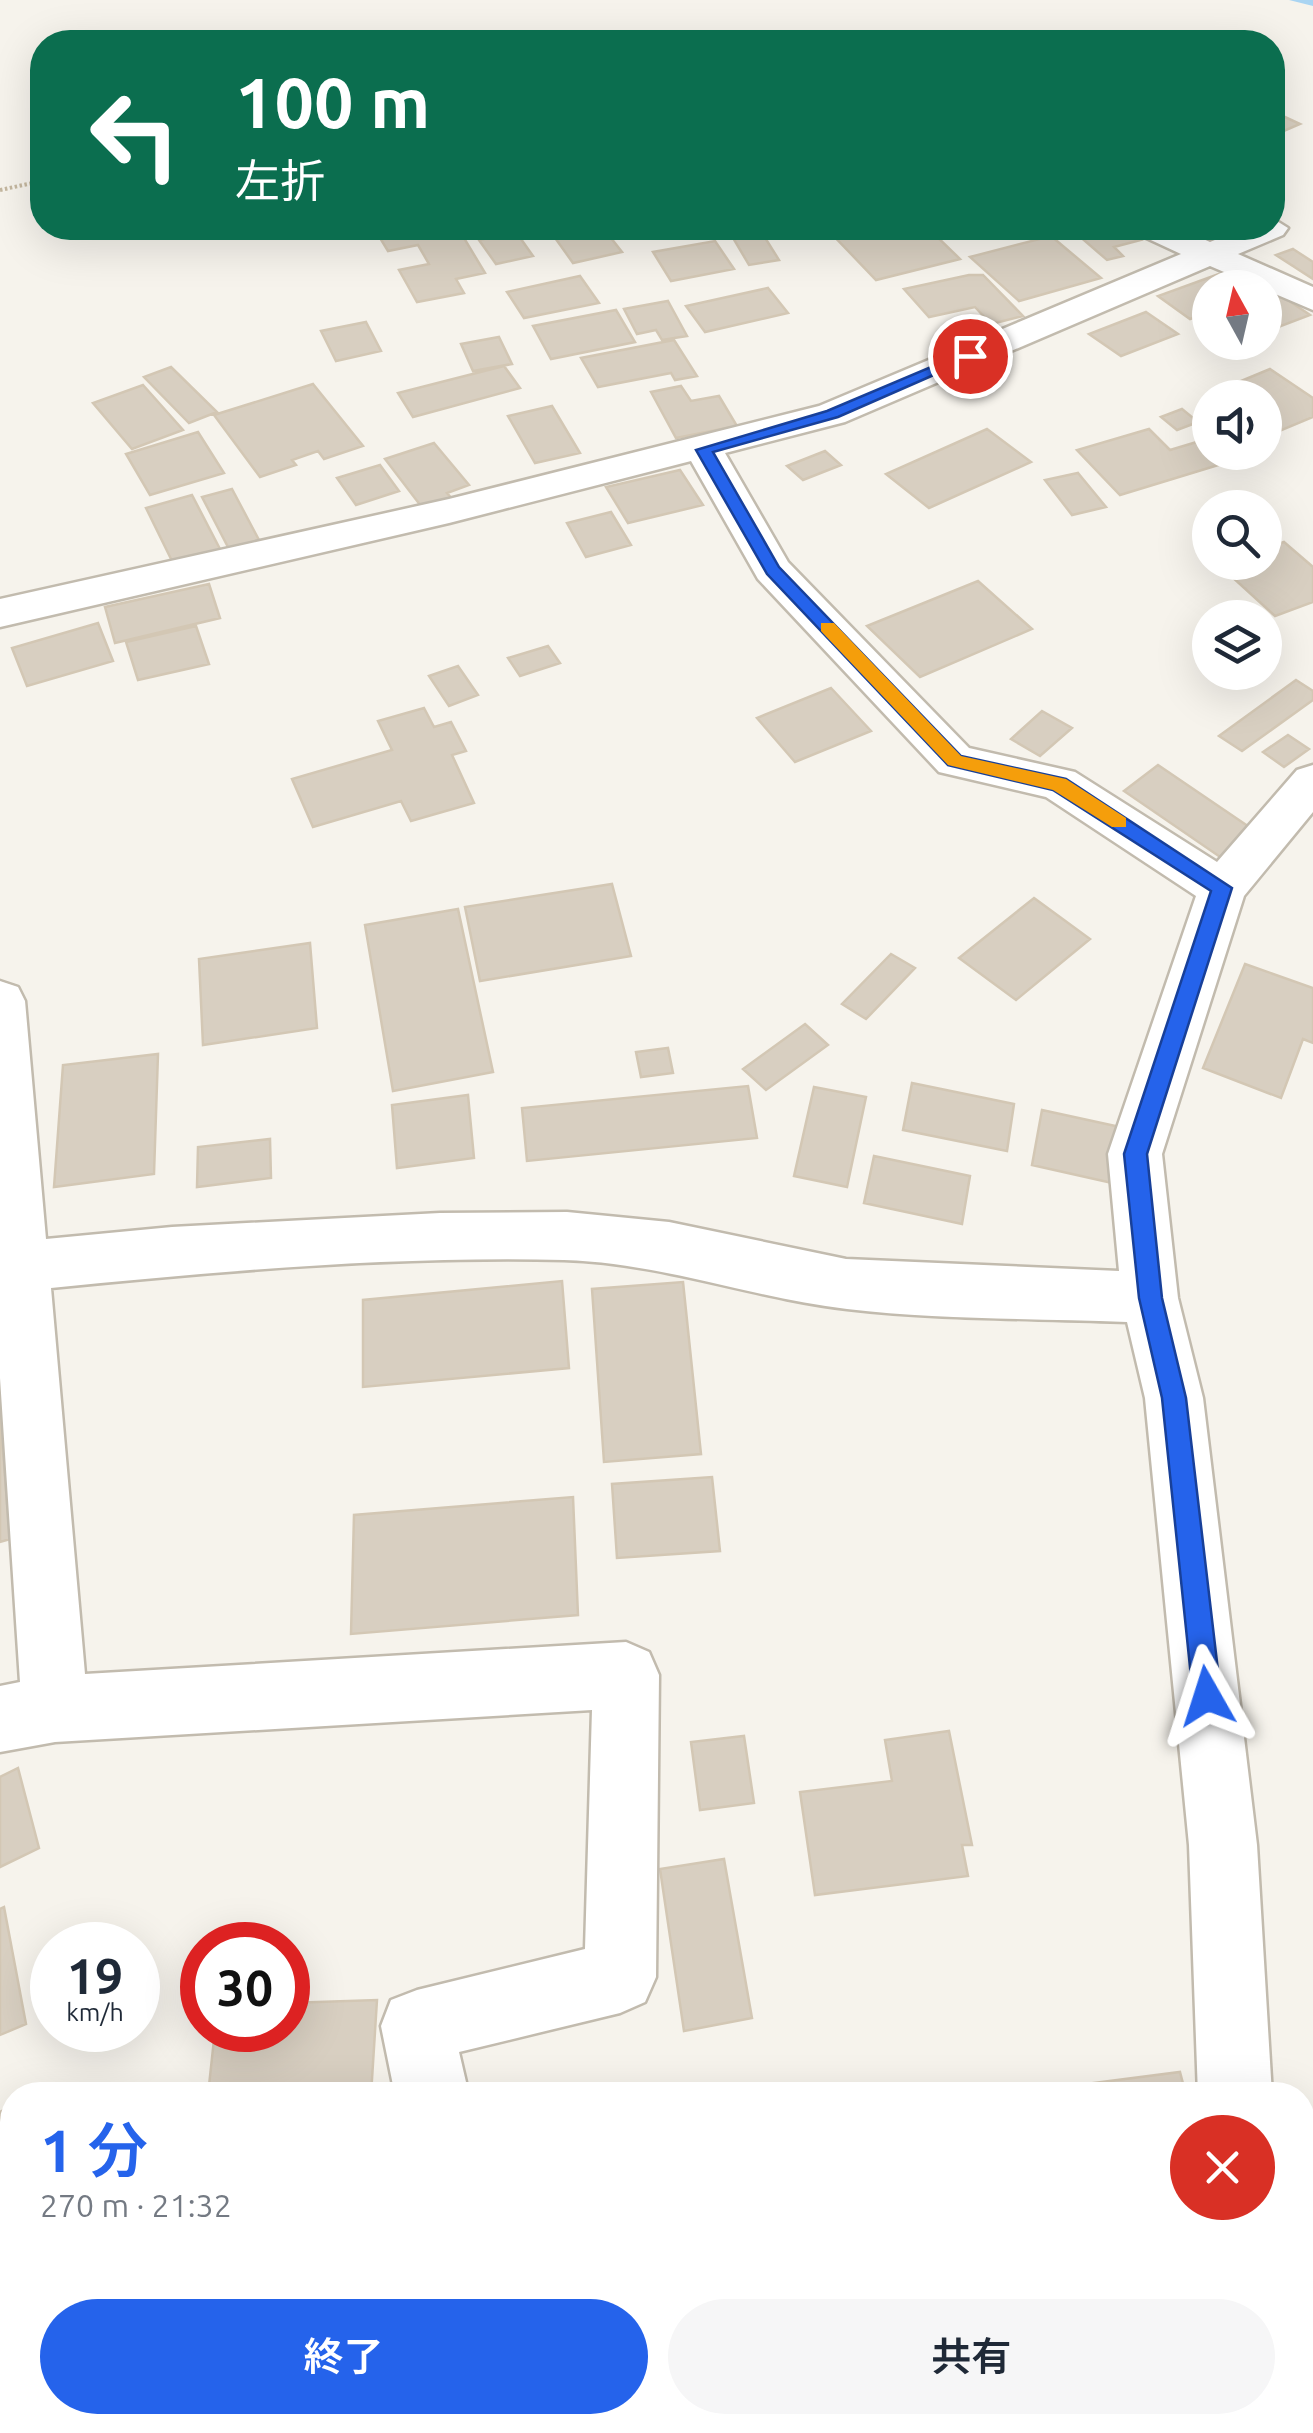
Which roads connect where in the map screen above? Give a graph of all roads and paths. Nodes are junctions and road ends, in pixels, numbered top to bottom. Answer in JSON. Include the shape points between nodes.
{"nodes":[{"id":1,"x":30,"y":184,"type":"edge"},
{"id":2,"x":0,"y":190,"type":"edge"},
{"id":3,"x":1178,"y":240,"type":"edge"},
{"id":4,"x":1237,"y":240,"type":"edge"},
{"id":5,"x":1210,"y":255,"type":"junction"},
{"id":6,"x":1313,"y":300,"type":"edge"},
{"id":7,"x":704,"y":450,"type":"junction"},
{"id":8,"x":0,"y":612,"type":"edge"},
{"id":9,"x":1313,"y":782,"type":"edge"},
{"id":10,"x":1222,"y":888,"type":"junction"},
{"id":11,"x":0,"y":1001,"type":"edge"},
{"id":12,"x":9,"y":1266,"type":"edge"},
{"id":13,"x":1150,"y":1298,"type":"junction"},
{"id":14,"x":27,"y":1714,"type":"edge"},
{"id":15,"x":429,"y":2082,"type":"edge"},
{"id":16,"x":1233,"y":2082,"type":"edge"}],
"edges":[{"from":1,"to":2,"type":"path"},
{"from":3,"to":5,"type":"street"},
{"from":4,"to":5,"type":"street"},
{"from":5,"to":6,"type":"street"},
{"from":5,"to":7,"type":"street","via":[[832,414]]},
{"from":7,"to":8,"type":"street"},
{"from":7,"to":10,"type":"street","via":[[772,570],[954,761],[1059,784]]},
{"from":9,"to":10,"type":"street"},
{"from":10,"to":13,"type":"street","via":[[1136,1154]]},
{"from":11,"to":12,"type":"street"},
{"from":12,"to":13,"type":"street","via":[[440,1236],[567,1236],[670,1246],[846,1284]]},
{"from":12,"to":14,"type":"street"},
{"from":13,"to":16,"type":"street","via":[[1174,1398],[1224,1845]]},
{"from":14,"to":15,"type":"street","via":[[626,1674],[620,1977],[417,2026]]}]}
